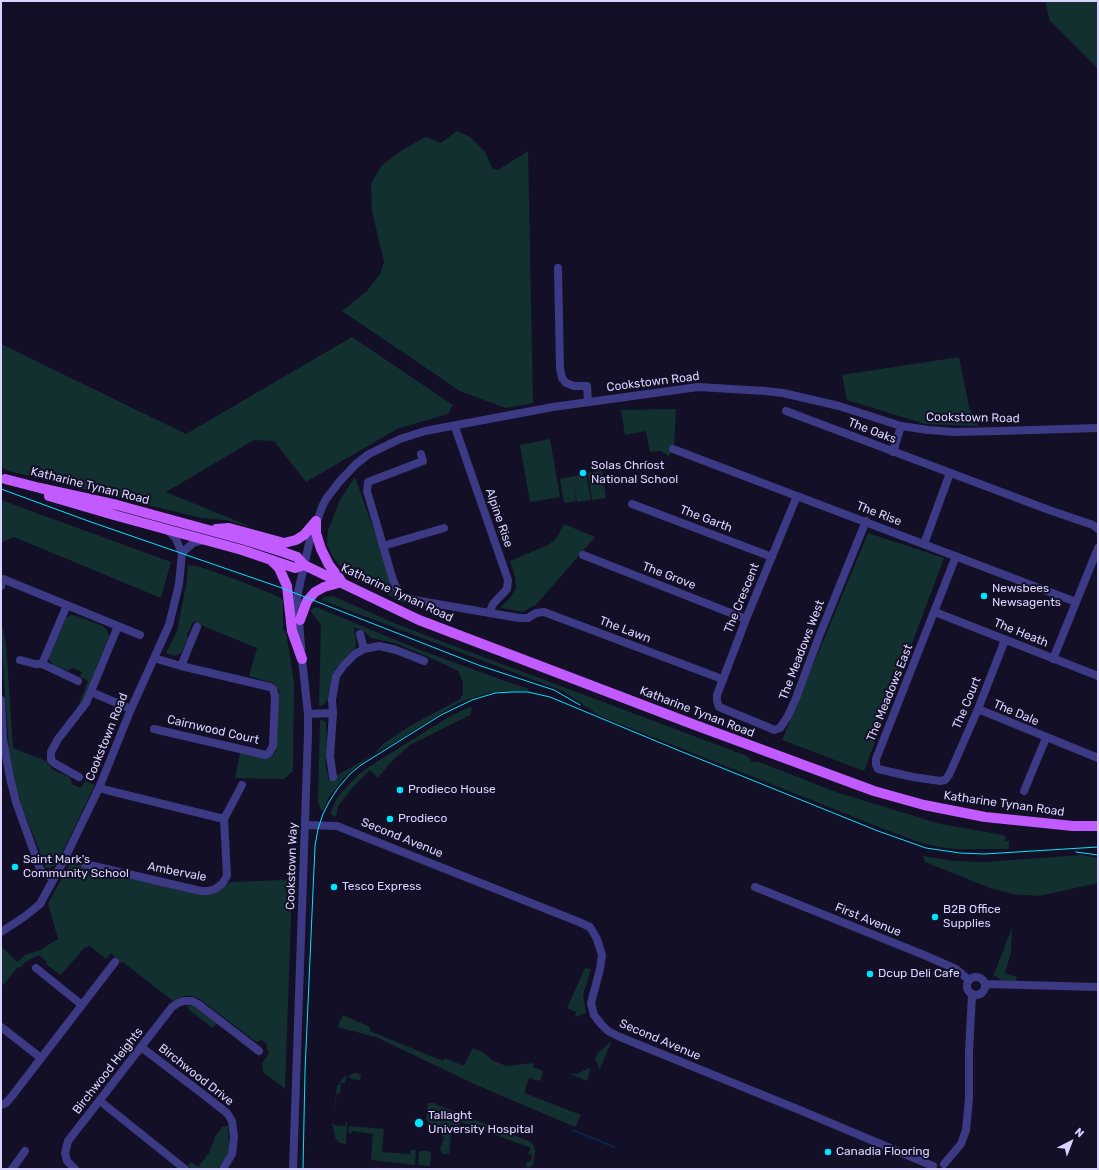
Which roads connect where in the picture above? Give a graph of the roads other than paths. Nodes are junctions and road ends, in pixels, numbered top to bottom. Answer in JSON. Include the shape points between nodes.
{"nodes":[{"id":1,"x":558,"y":268,"type":"dead end"},
{"id":2,"x":588,"y":402,"type":"junction"},
{"id":3,"x":786,"y":411,"type":"dead end"},
{"id":4,"x":455,"y":426,"type":"junction"},
{"id":5,"x":901,"y":426,"type":"junction"},
{"id":6,"x":1098,"y":428,"type":"edge"},
{"id":7,"x":673,"y":449,"type":"dead end"},
{"id":8,"x":893,"y":452,"type":"junction"},
{"id":9,"x":421,"y":454,"type":"dead end"},
{"id":10,"x":950,"y":473,"type":"junction"},
{"id":11,"x":3,"y":478,"type":"edge"},
{"id":12,"x":797,"y":496,"type":"junction"},
{"id":13,"x":632,"y":504,"type":"dead end"},
{"id":14,"x":316,"y":521,"type":"junction"},
{"id":15,"x":866,"y":522,"type":"junction"},
{"id":16,"x":444,"y":528,"type":"dead end"},
{"id":17,"x":1098,"y":529,"type":"edge"},
{"id":18,"x":167,"y":530,"type":"junction"},
{"id":19,"x":207,"y":535,"type":"junction"},
{"id":20,"x":924,"y":544,"type":"junction"},
{"id":21,"x":383,"y":546,"type":"junction"},
{"id":22,"x":1098,"y":548,"type":"edge"},
{"id":23,"x":182,"y":553,"type":"junction"},
{"id":24,"x":583,"y":555,"type":"dead end"},
{"id":25,"x":956,"y":556,"type":"junction"},
{"id":26,"x":772,"y":557,"type":"junction"},
{"id":27,"x":270,"y":559,"type":"junction"},
{"id":28,"x":304,"y":565,"type":"junction"},
{"id":29,"x":342,"y":582,"type":"junction"},
{"id":30,"x":1,"y":586,"type":"edge"},
{"id":31,"x":1076,"y":602,"type":"junction"},
{"id":32,"x":67,"y":605,"type":"junction"},
{"id":33,"x":935,"y":612,"type":"junction"},
{"id":34,"x":489,"y":613,"type":"junction"},
{"id":35,"x":746,"y":619,"type":"junction"},
{"id":36,"x":300,"y":620,"type":"junction"},
{"id":37,"x":118,"y":626,"type":"junction"},
{"id":38,"x":197,"y":627,"type":"dead end"},
{"id":39,"x":360,"y":634,"type":"dead end"},
{"id":40,"x":140,"y":635,"type":"dead end"},
{"id":41,"x":1005,"y":640,"type":"junction"},
{"id":42,"x":364,"y":649,"type":"junction"},
{"id":43,"x":154,"y":658,"type":"junction"},
{"id":44,"x":302,"y":659,"type":"junction"},
{"id":45,"x":1053,"y":659,"type":"junction"},
{"id":46,"x":20,"y":660,"type":"dead end"},
{"id":47,"x":424,"y":661,"type":"dead end"},
{"id":48,"x":42,"y":664,"type":"junction"},
{"id":49,"x":181,"y":666,"type":"junction"},
{"id":50,"x":1098,"y":676,"type":"edge"},
{"id":51,"x":722,"y":679,"type":"junction"},
{"id":52,"x":78,"y":681,"type":"dead end"},
{"id":53,"x":91,"y":692,"type":"junction"},
{"id":54,"x":1,"y":700,"type":"edge"},
{"id":55,"x":131,"y":709,"type":"junction"},
{"id":56,"x":723,"y":709,"type":"joint"},
{"id":57,"x":978,"y":709,"type":"junction"},
{"id":58,"x":333,"y":713,"type":"junction"},
{"id":59,"x":308,"y":714,"type":"junction"},
{"id":60,"x":154,"y":729,"type":"dead end"},
{"id":61,"x":1046,"y":738,"type":"junction"},
{"id":62,"x":2,"y":739,"type":"edge"},
{"id":63,"x":1098,"y":758,"type":"edge"},
{"id":64,"x":949,"y":775,"type":"joint"},
{"id":65,"x":79,"y":777,"type":"dead end"},
{"id":66,"x":333,"y":777,"type":"dead end"},
{"id":67,"x":242,"y":785,"type":"dead end"},
{"id":68,"x":99,"y":788,"type":"junction"},
{"id":69,"x":1024,"y":791,"type":"dead end"},
{"id":70,"x":224,"y":819,"type":"junction"},
{"id":71,"x":306,"y":825,"type":"junction"},
{"id":72,"x":1098,"y":826,"type":"edge"},
{"id":73,"x":85,"y":864,"type":"dead end"},
{"id":74,"x":54,"y":878,"type":"junction"},
{"id":75,"x":755,"y":887,"type":"dead end"},
{"id":76,"x":1,"y":932,"type":"edge"},
{"id":77,"x":115,"y":962,"type":"dead end"},
{"id":78,"x":36,"y":968,"type":"dead end"},
{"id":79,"x":970,"y":980,"type":"junction"},
{"id":80,"x":986,"y":984,"type":"junction"},
{"id":81,"x":1098,"y":987,"type":"edge"},
{"id":82,"x":972,"y":995,"type":"junction"},
{"id":83,"x":82,"y":1005,"type":"junction"},
{"id":84,"x":1,"y":1027,"type":"edge"},
{"id":85,"x":142,"y":1047,"type":"junction"},
{"id":86,"x":258,"y":1051,"type":"dead end"},
{"id":87,"x":41,"y":1058,"type":"junction"},
{"id":88,"x":100,"y":1101,"type":"junction"},
{"id":89,"x":1,"y":1105,"type":"edge"},
{"id":90,"x":25,"y":1152,"type":"dead end"},
{"id":91,"x":932,"y":1167,"type":"edge"},
{"id":92,"x":945,"y":1167,"type":"edge"},
{"id":93,"x":12,"y":1169,"type":"edge"},
{"id":94,"x":74,"y":1169,"type":"edge"},
{"id":95,"x":185,"y":1169,"type":"edge"},
{"id":96,"x":223,"y":1169,"type":"edge"},
{"id":97,"x":293,"y":1169,"type":"edge"}],
"edges":[{"from":1,"to":2,"type":"street","via":[[562,378],[574,386],[586,386]]},
{"from":2,"to":4,"type":"street","name":"Cookstown Road"},
{"from":2,"to":5,"type":"street","name":"Cookstown Road","via":[[698,387],[765,391],[839,406]]},
{"from":3,"to":8,"type":"street","name":"The Oaks"},
{"from":4,"to":14,"type":"street","name":"Cookstown Road","via":[[400,439],[369,454],[340,481],[326,500]]},
{"from":4,"to":34,"type":"street","name":"Alpine Rise","via":[[508,580],[507,589],[493,604]]},
{"from":5,"to":6,"type":"street","name":"Cookstown Road","via":[[954,432]]},
{"from":5,"to":8,"type":"street"},
{"from":7,"to":12,"type":"street","name":"The Rise"},
{"from":8,"to":10,"type":"street","name":"The Oaks"},
{"from":9,"to":21,"type":"street","via":[[423,461],[368,482],[367,491]]},
{"from":10,"to":17,"type":"street","name":"The Oaks"},
{"from":10,"to":20,"type":"street"},
{"from":11,"to":18,"type":"main road","name":"Katharine Tynan Road","via":[[79,505]]},
{"from":11,"to":19,"type":"main road","name":"Katharine Tynan Road","via":[[117,505]]},
{"from":12,"to":15,"type":"street","name":"The Rise"},
{"from":12,"to":26,"type":"street","name":"The Crescent"},
{"from":13,"to":26,"type":"street","name":"The Garth"},
{"from":14,"to":19,"type":"main road","via":[[304,535],[284,543],[229,528]]},
{"from":14,"to":28,"type":"street","name":"Cookstown Road"},
{"from":14,"to":29,"type":"main road","via":[[316,533],[323,554]]},
{"from":15,"to":20,"type":"street","name":"The Rise"},
{"from":15,"to":56,"type":"street","name":"The Meadows West","via":[[796,698],[780,728],[774,730]]},
{"from":16,"to":21,"type":"street"},
{"from":18,"to":19,"type":"main road","name":"Katharine Tynan Road"},
{"from":18,"to":23,"type":"street","via":[[175,537]]},
{"from":19,"to":23,"type":"street"},
{"from":19,"to":27,"type":"main road","name":"Katharine Tynan Road"},
{"from":19,"to":28,"type":"main road","name":"Katharine Tynan Road","via":[[283,552],[297,557]]},
{"from":20,"to":25,"type":"street","name":"The Rise"},
{"from":21,"to":34,"type":"street","via":[[393,580],[402,597]]},
{"from":22,"to":31,"type":"street"},
{"from":23,"to":43,"type":"street","name":"Cookstown Road","via":[[179,584],[169,625]]},
{"from":24,"to":35,"type":"street","name":"The Grove"},
{"from":25,"to":31,"type":"street","name":"The Rise"},
{"from":25,"to":33,"type":"street","name":"The Meadows East"},
{"from":26,"to":35,"type":"street","name":"The Crescent"},
{"from":27,"to":28,"type":"main road","name":"Katharine Tynan Road","via":[[295,568]]},
{"from":27,"to":44,"type":"main road","via":[[279,568],[287,586],[292,631]]},
{"from":28,"to":29,"type":"main road","name":"Katharine Tynan Road"},
{"from":28,"to":36,"type":"street","name":"Cookstown Way","via":[[297,607]]},
{"from":29,"to":36,"type":"main road","via":[[315,592],[307,601]]},
{"from":29,"to":72,"type":"main road","name":"Katharine Tynan Road","via":[[419,620],[874,791],[930,807],[985,817]]},
{"from":30,"to":32,"type":"street","via":[[3,579]]},
{"from":31,"to":45,"type":"street"},
{"from":32,"to":37,"type":"street"},
{"from":32,"to":48,"type":"street"},
{"from":33,"to":41,"type":"street","name":"The Heath"},
{"from":33,"to":64,"type":"street","name":"The Meadows East","via":[[876,759],[876,765],[878,769],[940,781]]},
{"from":34,"to":51,"type":"street","name":"The Lawn","via":[[528,618],[544,612]]},
{"from":35,"to":51,"type":"street","name":"The Crescent"},
{"from":36,"to":44,"type":"street","name":"Cookstown Way"},
{"from":37,"to":40,"type":"street"},
{"from":37,"to":53,"type":"street"},
{"from":38,"to":49,"type":"street"},
{"from":39,"to":42,"type":"street"},
{"from":41,"to":45,"type":"street","name":"The Heath"},
{"from":41,"to":57,"type":"street","name":"The Court"},
{"from":42,"to":47,"type":"street","via":[[379,646]]},
{"from":42,"to":58,"type":"street","via":[[355,654],[336,676],[332,700]]},
{"from":43,"to":49,"type":"street"},
{"from":43,"to":55,"type":"street","name":"Cookstown Road"},
{"from":44,"to":59,"type":"street","name":"Cookstown Way"},
{"from":45,"to":50,"type":"street","name":"The Heath"},
{"from":46,"to":48,"type":"street"},
{"from":48,"to":52,"type":"street"},
{"from":49,"to":60,"type":"street","name":"Cairnwood Court","via":[[273,689],[273,746],[266,755]]},
{"from":51,"to":56,"type":"street","name":"The Crescent","via":[[717,701]]},
{"from":53,"to":55,"type":"street"},
{"from":53,"to":65,"type":"street","via":[[51,752],[51,760],[54,763]]},
{"from":54,"to":62,"type":"street"},
{"from":55,"to":68,"type":"street","name":"Cookstown Road"},
{"from":57,"to":61,"type":"street","name":"The Dale"},
{"from":57,"to":64,"type":"street","name":"The Court"},
{"from":58,"to":59,"type":"street"},
{"from":58,"to":66,"type":"street","via":[[330,756]]},
{"from":59,"to":71,"type":"street","name":"Cookstown Way"},
{"from":61,"to":63,"type":"street","name":"The Dale"},
{"from":61,"to":69,"type":"street","name":"The Dale"},
{"from":62,"to":74,"type":"street","via":[[21,820],[40,868],[44,874]]},
{"from":67,"to":70,"type":"street"},
{"from":68,"to":70,"type":"street"},
{"from":68,"to":74,"type":"street","name":"Cookstown Road"},
{"from":70,"to":73,"type":"street","name":"Ambervale","via":[[227,876],[220,886],[208,891]]},
{"from":71,"to":91,"type":"street","name":"Second Avenue","via":[[337,826],[590,927],[602,955],[591,1003],[594,1015],[608,1031]]},
{"from":71,"to":97,"type":"street","name":"Cookstown Way"},
{"from":74,"to":76,"type":"street","name":"Cookstown Road","via":[[40,904]]},
{"from":75,"to":79,"type":"street","name":"First Avenue","via":[[924,955],[956,969]]},
{"from":77,"to":83,"type":"street"},
{"from":78,"to":83,"type":"street"},
{"from":79,"to":80,"type":"street","via":[[980,978]]},
{"from":79,"to":82,"type":"street","via":[[967,988]]},
{"from":80,"to":81,"type":"street"},
{"from":80,"to":82,"type":"street","via":[[981,994]]},
{"from":82,"to":92,"type":"street","via":[[966,1130],[961,1144]]},
{"from":83,"to":87,"type":"street"},
{"from":84,"to":87,"type":"street"},
{"from":85,"to":86,"type":"street","name":"Birchwood Heights","via":[[172,1007],[184,1001],[192,1001]]},
{"from":85,"to":88,"type":"street","name":"Birchwood Heights"},
{"from":85,"to":96,"type":"street","name":"Birchwood Drive","via":[[227,1113],[232,1121],[234,1137],[232,1154]]},
{"from":87,"to":89,"type":"street","via":[[6,1103]]},
{"from":88,"to":94,"type":"street","name":"Birchwood Heights","via":[[66,1147],[67,1161]]},
{"from":88,"to":95,"type":"street"},
{"from":90,"to":93,"type":"street"},
{"from":91,"to":92,"type":"street","via":[[938,1162]]}]}
